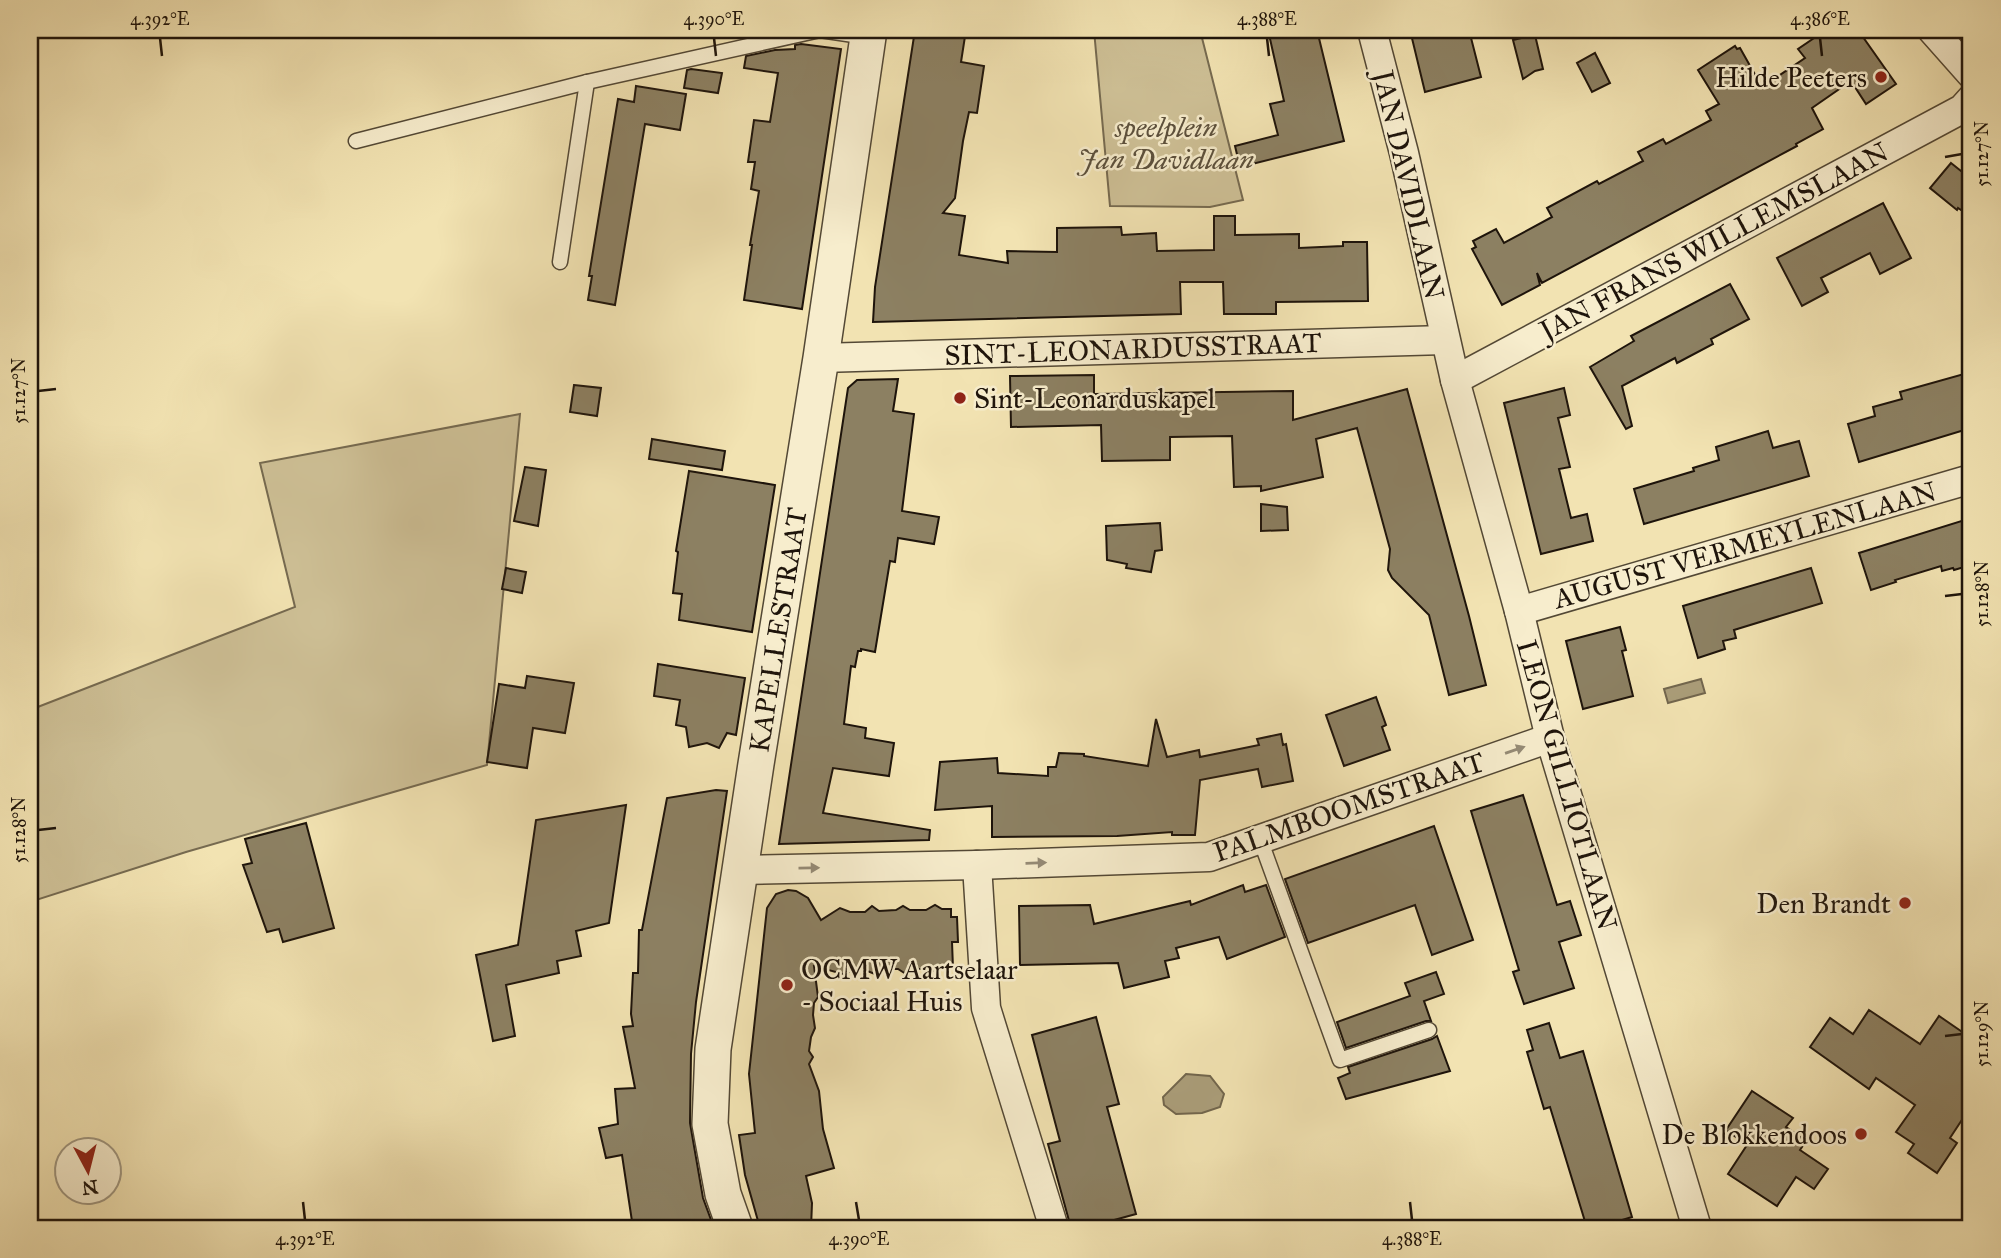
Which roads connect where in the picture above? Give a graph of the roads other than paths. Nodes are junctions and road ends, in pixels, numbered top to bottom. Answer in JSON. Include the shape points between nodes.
{"nodes":[{"id":1,"x":1372,"y":30,"type":"edge"},
{"id":2,"x":1932,"y":30,"type":"edge"},
{"id":3,"x":869,"y":33,"type":"edge"},
{"id":4,"x":1971,"y":74,"type":"edge"},
{"id":5,"x":587,"y":82,"type":"junction"},
{"id":6,"x":1971,"y":99,"type":"edge"},
{"id":7,"x":356,"y":141,"type":"dead end"},
{"id":8,"x":560,"y":262,"type":"dead end"},
{"id":9,"x":1445,"y":340,"type":"junction"},
{"id":10,"x":821,"y":358,"type":"junction"},
{"id":11,"x":1455,"y":380,"type":"junction"},
{"id":12,"x":1971,"y":479,"type":"edge"},
{"id":13,"x":1519,"y":611,"type":"junction"},
{"id":14,"x":1550,"y":738,"type":"junction"},
{"id":15,"x":1260,"y":839,"type":"junction"},
{"id":16,"x":977,"y":865,"type":"junction"},
{"id":17,"x":740,"y":870,"type":"junction"},
{"id":18,"x":1429,"y":1030,"type":"dead end"},
{"id":19,"x":735,"y":1228,"type":"edge"},
{"id":20,"x":1054,"y":1228,"type":"edge"},
{"id":21,"x":1697,"y":1228,"type":"edge"}],
"edges":[{"from":1,"to":9,"type":"street","name":"JAN DAVIDLAAN"},
{"from":2,"to":4,"type":"street"},
{"from":3,"to":5,"type":"lane","via":[[820,30]]},
{"from":3,"to":10,"type":"street","name":"KAPELLESTRAAT"},
{"from":5,"to":7,"type":"lane"},
{"from":5,"to":8,"type":"lane"},
{"from":6,"to":11,"type":"street","name":"JAN FRANS WILLEMSLAAN","via":[[1962,109]]},
{"from":9,"to":10,"type":"street","name":"SINT-LEONARDUSSTRAAT"},
{"from":9,"to":11,"type":"street","name":"LEON GILLIOTLAAN"},
{"from":10,"to":17,"type":"street","name":"KAPELLESTRAAT"},
{"from":11,"to":13,"type":"street","name":"LEON GILLIOTLAAN"},
{"from":12,"to":13,"type":"street","name":"AUGUST VERMEYLENLAAN"},
{"from":13,"to":14,"type":"street","name":"LEON GILLIOTLAAN"},
{"from":15,"to":14,"type":"street","name":"PALMBOOMSTRAAT","one_way":true},
{"from":14,"to":21,"type":"street","name":"LEON GILLIOTLAAN"},
{"from":16,"to":15,"type":"street","name":"PALMBOOMSTRAAT","one_way":true,"via":[[1209,857]]},
{"from":15,"to":18,"type":"lane","via":[[1340,1060]]},
{"from":17,"to":16,"type":"street","name":"PALMBOOMSTRAAT","one_way":true},
{"from":16,"to":20,"type":"street","via":[[986,1008]]},
{"from":17,"to":19,"type":"street","name":"KAPELLESTRAAT","via":[[713,1049],[710,1124],[723,1194]]}]}
